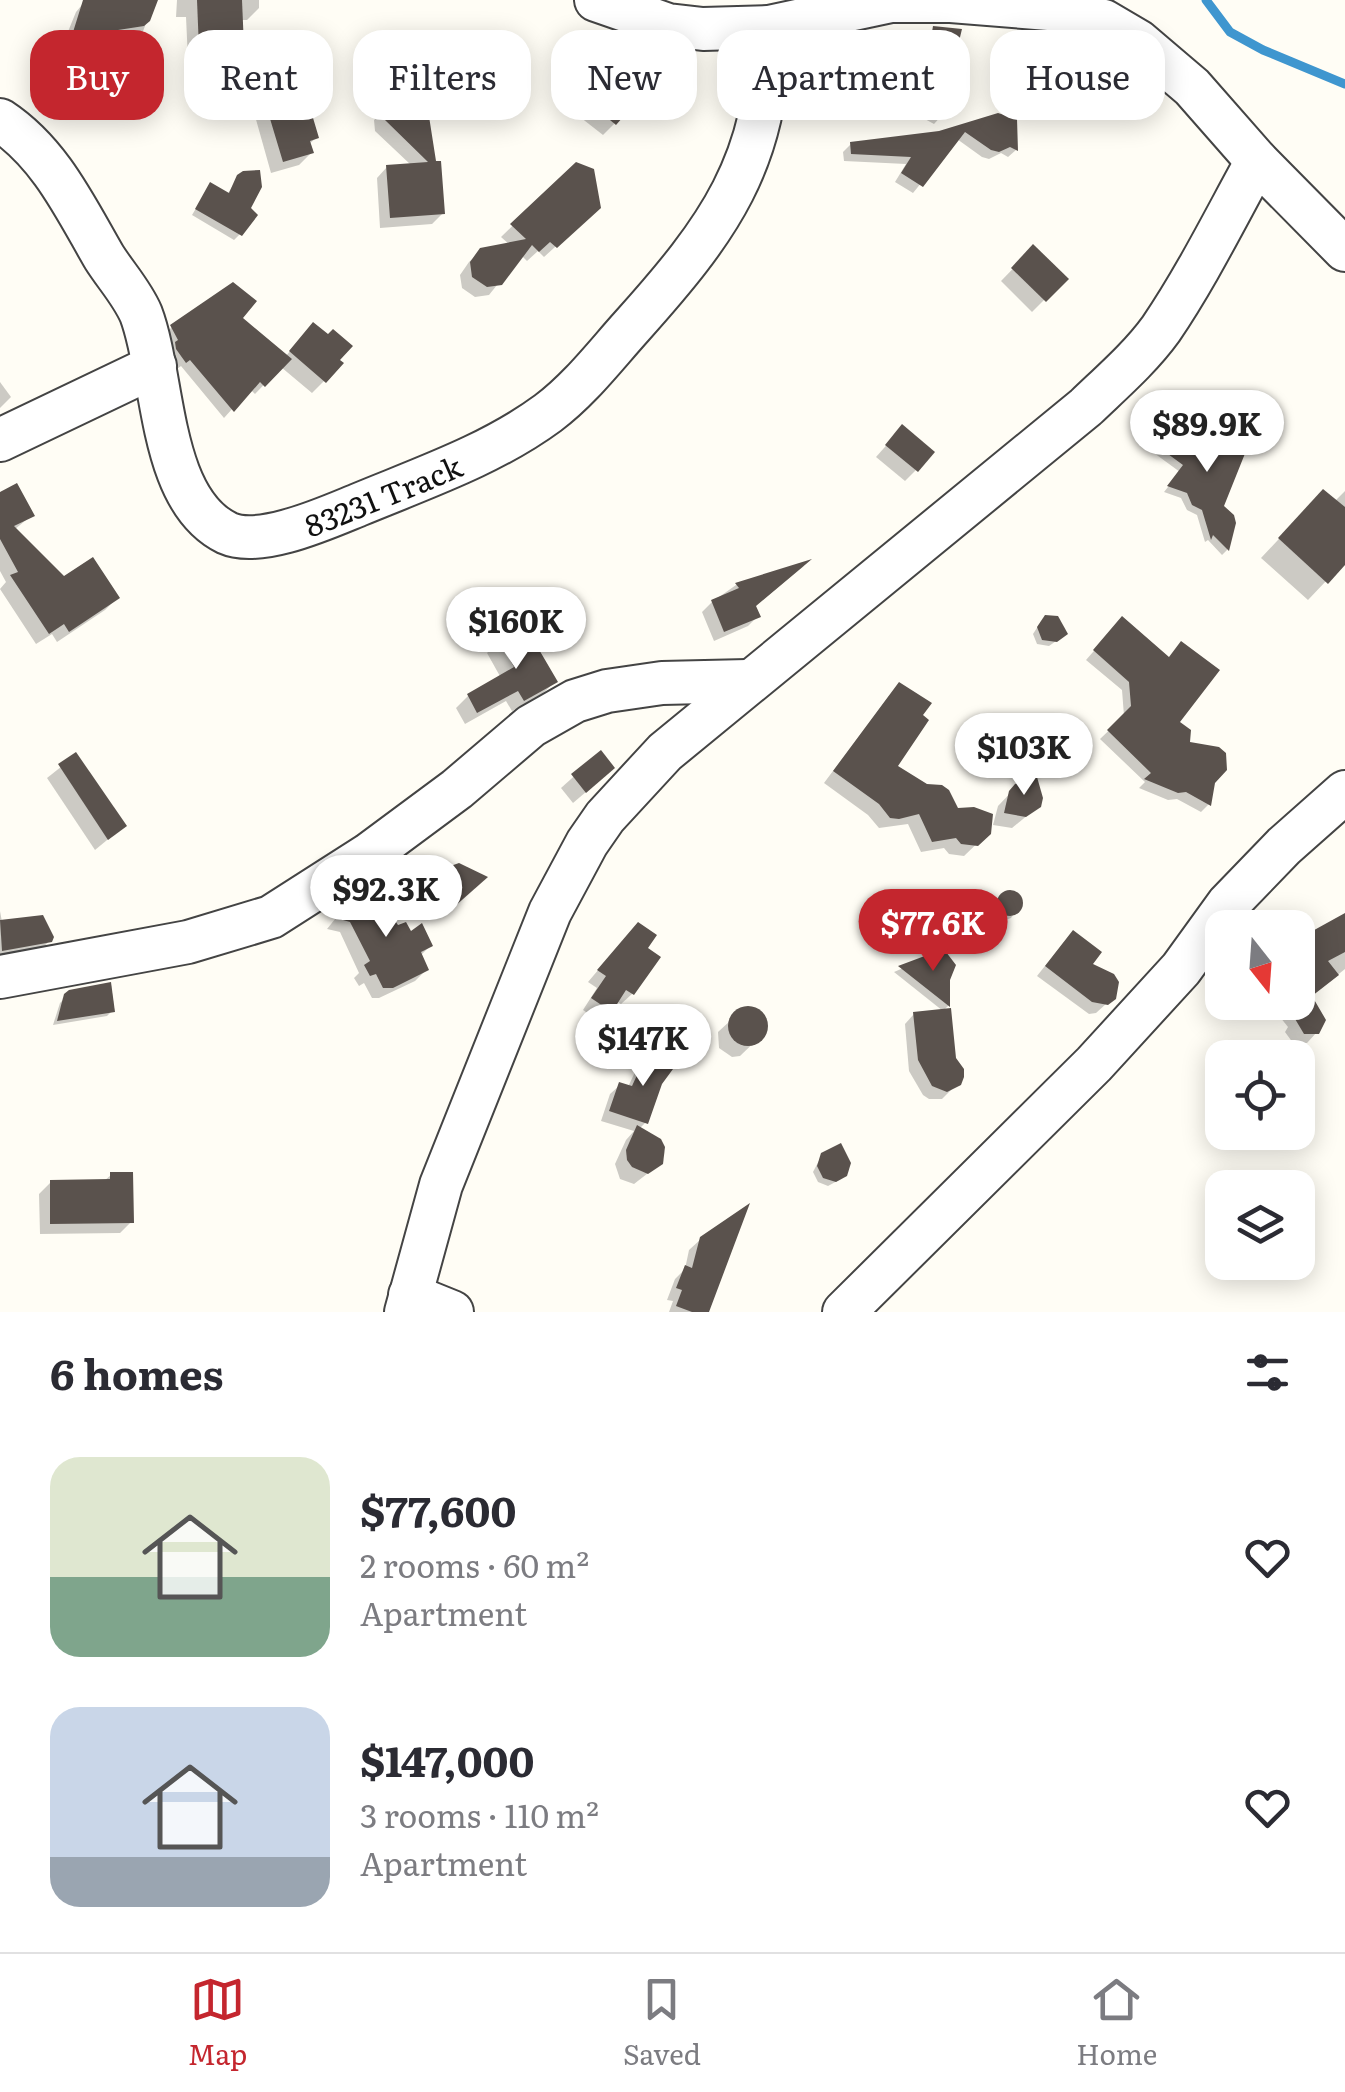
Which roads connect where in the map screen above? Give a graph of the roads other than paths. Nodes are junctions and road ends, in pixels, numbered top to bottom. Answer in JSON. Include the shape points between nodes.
{"nodes":[{"id":1,"x":596,"y":0,"type":"edge"},
{"id":2,"x":769,"y":27,"type":"junction"},
{"id":3,"x":0,"y":120,"type":"edge"},
{"id":4,"x":1257,"y":160,"type":"junction"},
{"id":5,"x":1345,"y":250,"type":"edge"},
{"id":6,"x":155,"y":366,"type":"junction"},
{"id":7,"x":0,"y":440,"type":"edge"},
{"id":8,"x":748,"y":681,"type":"junction"},
{"id":9,"x":1345,"y":792,"type":"edge"},
{"id":10,"x":0,"y":977,"type":"edge"},
{"id":11,"x":408,"y":1304,"type":"edge"},
{"id":12,"x":452,"y":1312,"type":"edge"},
{"id":13,"x":844,"y":1312,"type":"edge"}],
"edges":[{"from":1,"to":2,"type":"street","via":[[668,25]]},
{"from":2,"to":4,"type":"street","via":[[891,1],[1049,10],[1104,21],[1192,87]]},
{"from":2,"to":6,"type":"street","name":"83231 Track","via":[[764,107],[735,193],[673,280],[571,394],[514,435],[300,527],[232,535],[185,487],[169,447]]},
{"from":3,"to":6,"type":"street","name":"83231 Track","via":[[40,155],[86,222],[140,313]]},
{"from":4,"to":5,"type":"street"},
{"from":4,"to":8,"type":"street","via":[[1182,296],[1128,367]]},
{"from":6,"to":7,"type":"street"},
{"from":8,"to":10,"type":"street","via":[[662,684],[575,702],[531,726],[383,844],[271,917],[188,942]]},
{"from":8,"to":11,"type":"street","via":[[665,752],[587,843],[550,912],[441,1185]]},
{"from":9,"to":13,"type":"street","via":[[1228,904],[1181,968],[1094,1064]]},
{"from":11,"to":12,"type":"street"}]}
